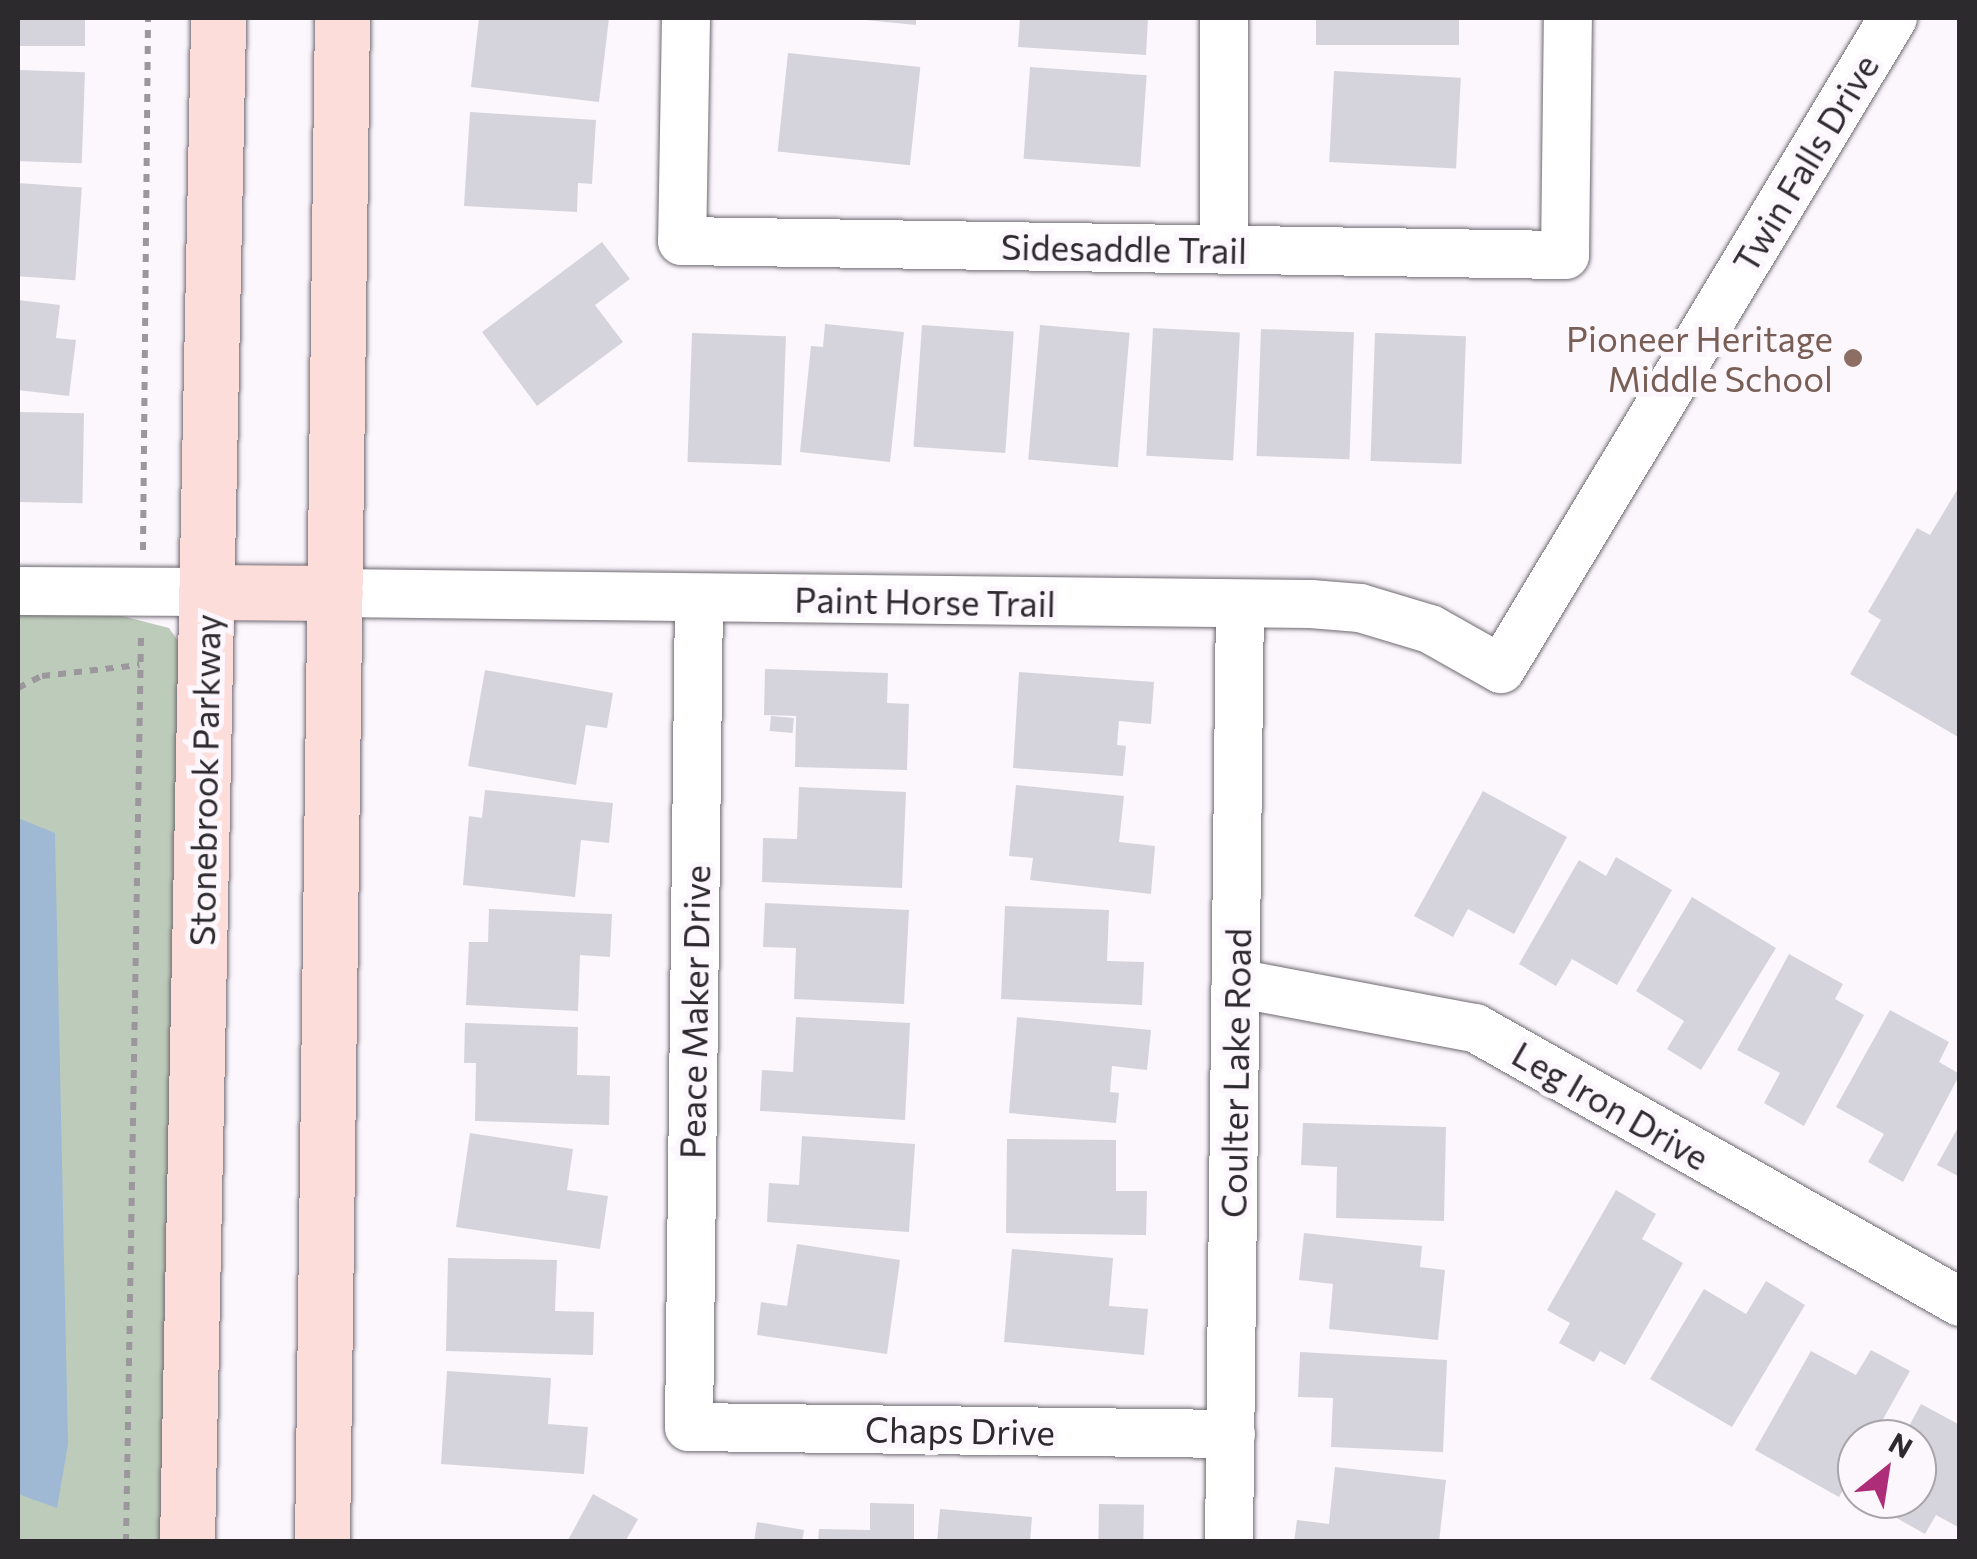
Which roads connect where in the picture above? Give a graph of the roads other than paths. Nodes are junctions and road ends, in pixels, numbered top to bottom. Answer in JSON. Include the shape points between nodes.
{"nodes":[{"id":1,"x":218,"y":18,"type":"edge"},
{"id":2,"x":342,"y":18,"type":"edge"},
{"id":3,"x":686,"y":18,"type":"edge"},
{"id":4,"x":1224,"y":18,"type":"edge"},
{"id":5,"x":1568,"y":18,"type":"edge"},
{"id":6,"x":1893,"y":18,"type":"edge"},
{"id":7,"x":1224,"y":250,"type":"junction"},
{"id":8,"x":18,"y":591,"type":"edge"},
{"id":9,"x":208,"y":592,"type":"junction"},
{"id":10,"x":335,"y":594,"type":"junction"},
{"id":11,"x":699,"y":598,"type":"junction"},
{"id":12,"x":1240,"y":604,"type":"junction"},
{"id":13,"x":1500,"y":669,"type":"joint"},
{"id":14,"x":1236,"y":983,"type":"junction"},
{"id":15,"x":1960,"y":1302,"type":"edge"},
{"id":16,"x":689,"y":1427,"type":"joint"},
{"id":17,"x":1231,"y":1434,"type":"junction"},
{"id":18,"x":186,"y":1542,"type":"edge"},
{"id":19,"x":322,"y":1542,"type":"edge"},
{"id":20,"x":1229,"y":1542,"type":"edge"}],
"edges":[{"from":1,"to":9,"type":"main road","name":"Stonebrook Parkway"},
{"from":2,"to":10,"type":"main road"},
{"from":3,"to":7,"type":"street","name":"Sidesaddle Trail","via":[[682,241]]},
{"from":4,"to":7,"type":"street"},
{"from":5,"to":7,"type":"street","name":"Sidesaddle Trail","via":[[1565,255]]},
{"from":6,"to":13,"type":"street","name":"Twin Falls Drive"},
{"from":8,"to":9,"type":"street"},
{"from":9,"to":10,"type":"main road"},
{"from":9,"to":18,"type":"main road","name":"Stonebrook Parkway"},
{"from":10,"to":11,"type":"street","name":"Paint Horse Trail"},
{"from":10,"to":19,"type":"main road"},
{"from":11,"to":12,"type":"street","name":"Paint Horse Trail"},
{"from":11,"to":16,"type":"street","name":"Peace Maker Drive"},
{"from":12,"to":13,"type":"street","name":"Paint Horse Trail","via":[[1360,608],[1430,630]]},
{"from":12,"to":14,"type":"street","name":"Coulter Lake Road"},
{"from":14,"to":15,"type":"street","name":"Leg Iron Drive","via":[[1475,1028]]},
{"from":14,"to":17,"type":"street","name":"Coulter Lake Road"},
{"from":16,"to":17,"type":"street","name":"Chaps Drive"},
{"from":17,"to":20,"type":"street","name":"Coulter Lake Road"}]}
